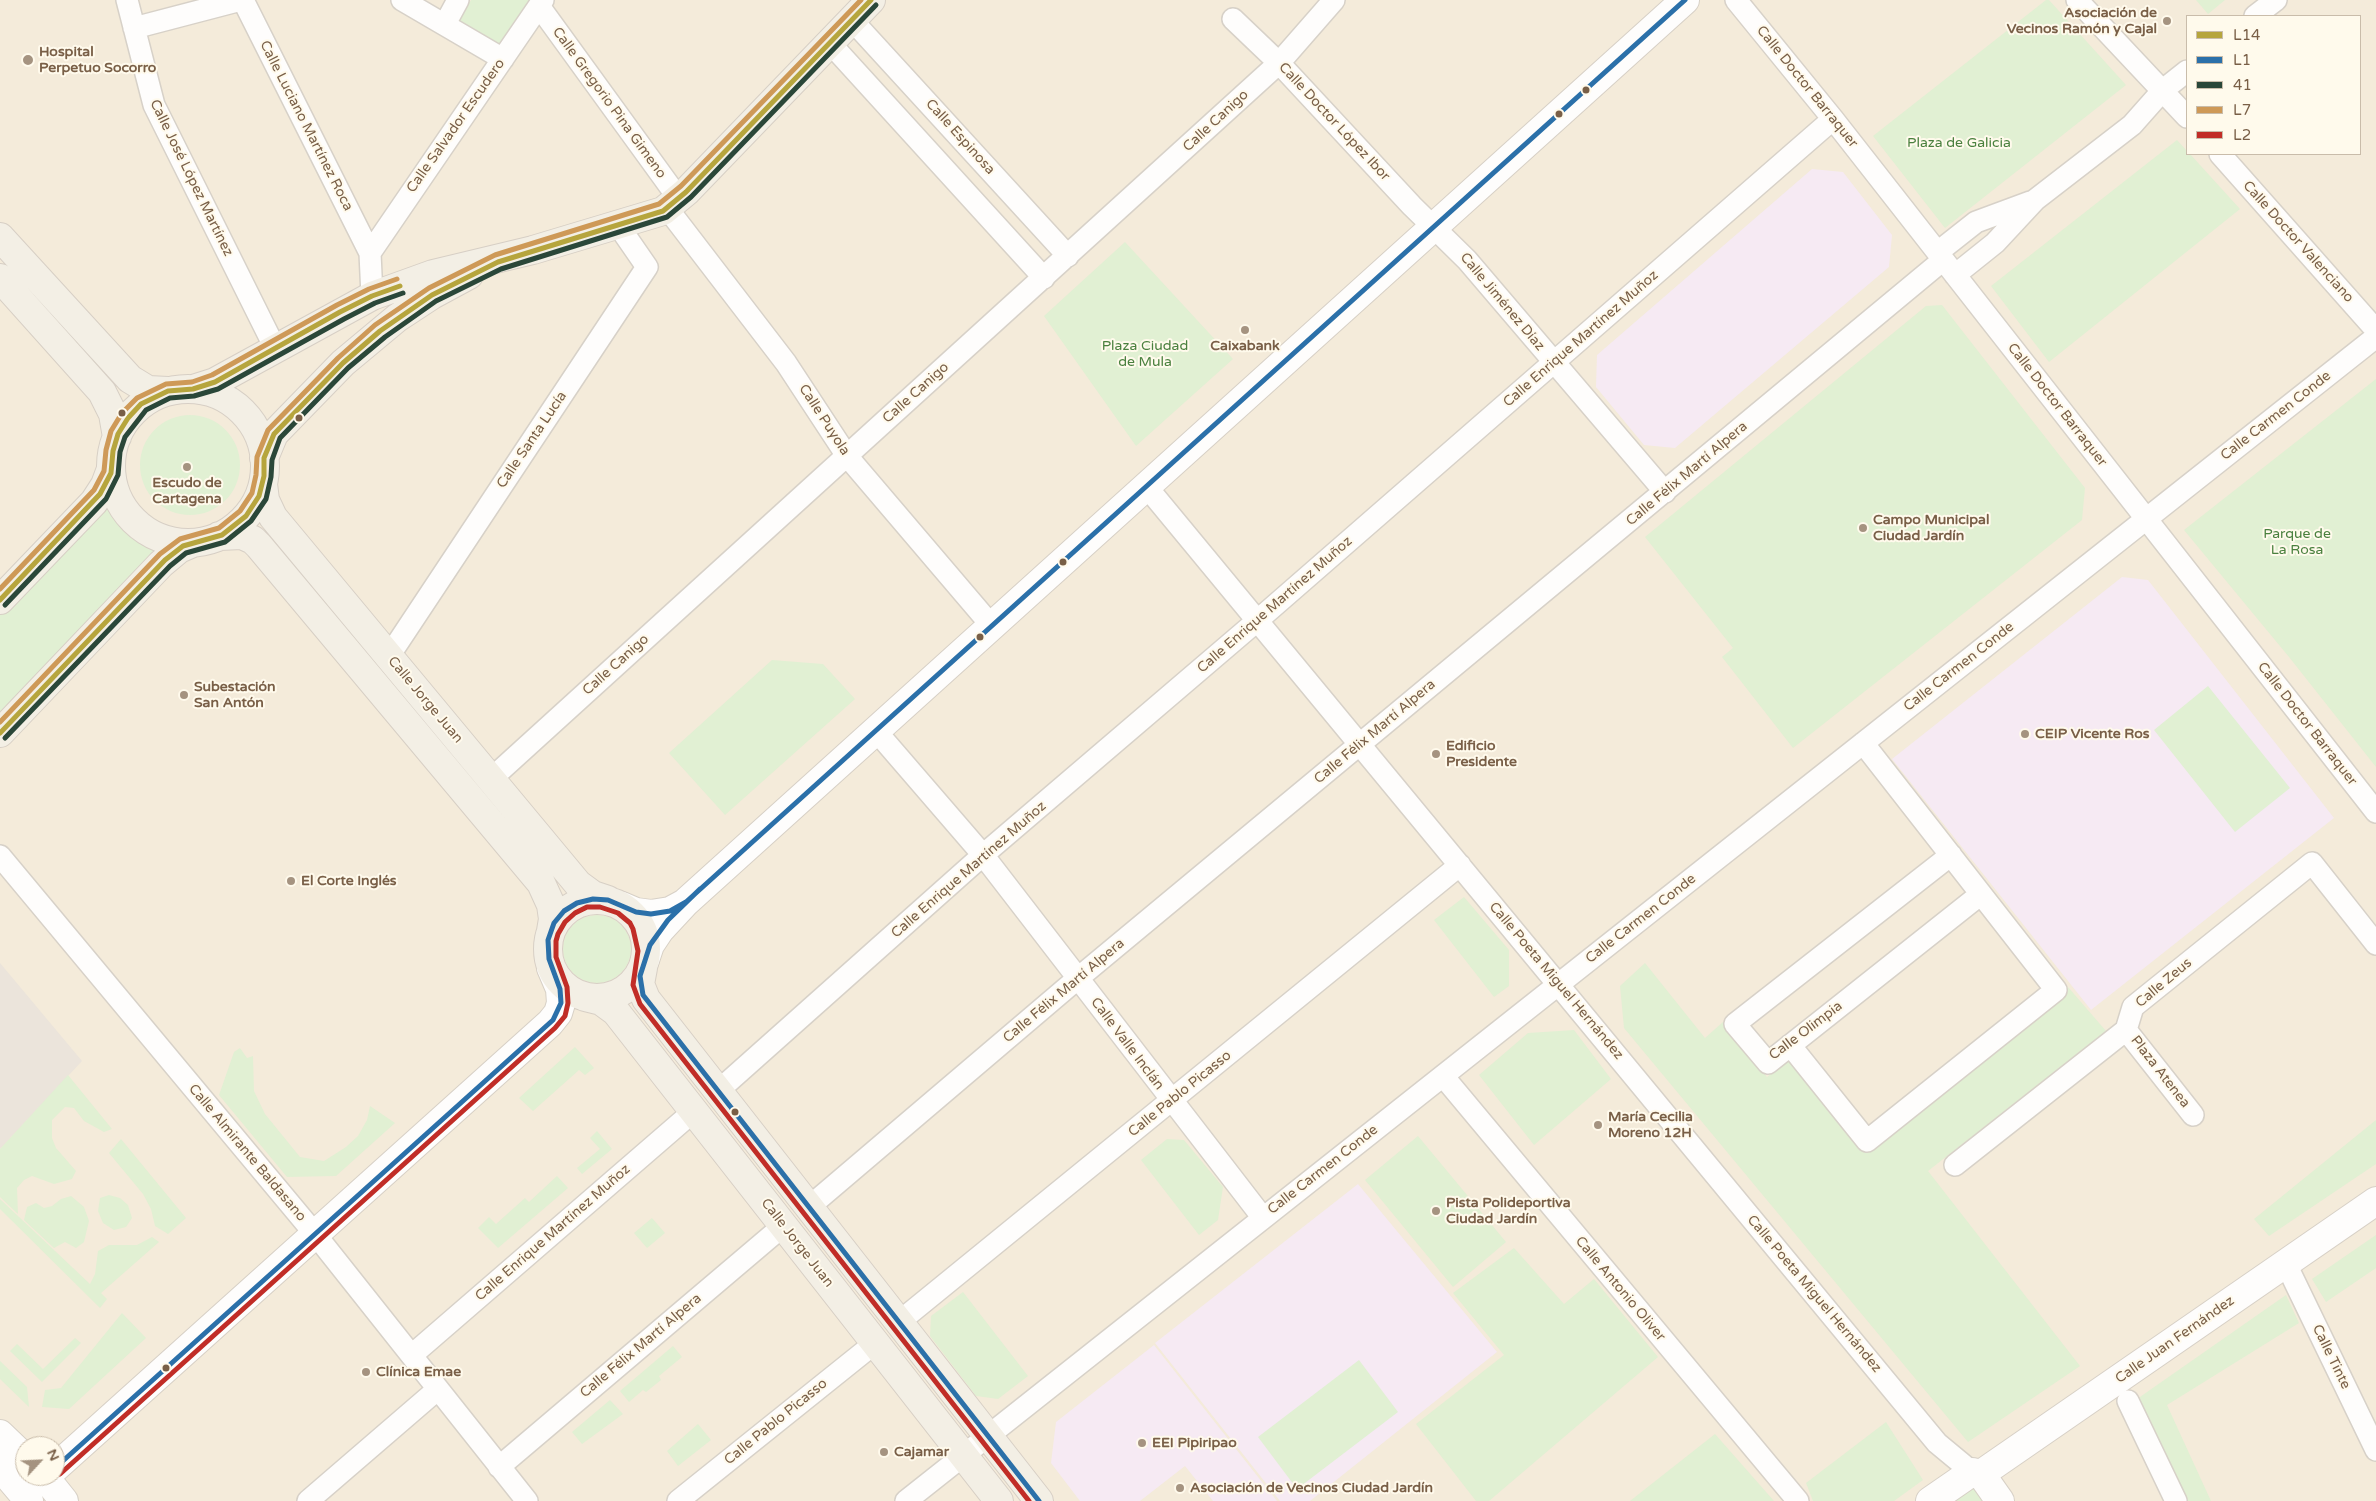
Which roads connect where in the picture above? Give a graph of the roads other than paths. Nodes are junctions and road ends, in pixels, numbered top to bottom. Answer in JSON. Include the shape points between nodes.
{"nodes":[{"id":1,"x":127,"y":0,"type":"edge"},
{"id":2,"x":242,"y":0,"type":"edge"},
{"id":3,"x":402,"y":0,"type":"edge"},
{"id":4,"x":458,"y":0,"type":"edge"},
{"id":5,"x":871,"y":0,"type":"edge"},
{"id":6,"x":1334,"y":0,"type":"edge"},
{"id":7,"x":1685,"y":0,"type":"edge"},
{"id":8,"x":1736,"y":0,"type":"edge"},
{"id":9,"x":2077,"y":0,"type":"edge"},
{"id":10,"x":2276,"y":0,"type":"edge"},
{"id":11,"x":541,"y":3,"type":"edge"},
{"id":12,"x":2256,"y":15,"type":"edge"},
{"id":13,"x":851,"y":19,"type":"junction"},
{"id":14,"x":1233,"y":19,"type":"dead end"},
{"id":15,"x":445,"y":24,"type":"junction"},
{"id":16,"x":134,"y":28,"type":"junction"},
{"id":17,"x":829,"y":42,"type":"junction"},
{"id":18,"x":503,"y":59,"type":"junction"},
{"id":19,"x":1279,"y":63,"type":"junction"},
{"id":20,"x":2186,"y":72,"type":"edge"},
{"id":21,"x":2163,"y":90,"type":"junction"},
{"id":22,"x":2186,"y":116,"type":"edge"},
{"id":23,"x":1833,"y":119,"type":"junction"},
{"id":24,"x":2221,"y":155,"type":"edge"},
{"id":25,"x":2035,"y":200,"type":"junction"},
{"id":26,"x":673,"y":204,"type":"junction"},
{"id":27,"x":618,"y":225,"type":"junction"},
{"id":28,"x":1434,"y":226,"type":"junction"},
{"id":29,"x":0,"y":237,"type":"edge"},
{"id":30,"x":533,"y":250,"type":"junction"},
{"id":31,"x":370,"y":253,"type":"junction"},
{"id":32,"x":1068,"y":256,"type":"junction"},
{"id":33,"x":1945,"y":262,"type":"junction"},
{"id":34,"x":0,"y":278,"type":"edge"},
{"id":35,"x":1044,"y":278,"type":"junction"},
{"id":36,"x":372,"y":296,"type":"junction"},
{"id":37,"x":2376,"y":330,"type":"edge"},
{"id":38,"x":2376,"y":336,"type":"edge"},
{"id":39,"x":275,"y":348,"type":"junction"},
{"id":40,"x":1553,"y":362,"type":"junction"},
{"id":41,"x":343,"y":363,"type":"junction"},
{"id":42,"x":180,"y":390,"type":"junction"},
{"id":43,"x":117,"y":437,"type":"junction"},
{"id":44,"x":847,"y":456,"type":"junction"},
{"id":45,"x":111,"y":469,"type":"junction"},
{"id":46,"x":263,"y":471,"type":"junction"},
{"id":47,"x":1146,"y":486,"type":"junction"},
{"id":48,"x":1665,"y":492,"type":"junction"},
{"id":49,"x":2146,"y":519,"type":"junction"},
{"id":50,"x":219,"y":536,"type":"junction"},
{"id":51,"x":193,"y":543,"type":"junction"},
{"id":52,"x":0,"y":600,"type":"edge"},
{"id":53,"x":1258,"y":620,"type":"junction"},
{"id":54,"x":991,"y":625,"type":"junction"},
{"id":55,"x":389,"y":656,"type":"junction"},
{"id":56,"x":876,"y":731,"type":"junction"},
{"id":57,"x":0,"y":733,"type":"edge"},
{"id":58,"x":1863,"y":743,"type":"junction"},
{"id":59,"x":1360,"y":744,"type":"junction"},
{"id":60,"x":491,"y":779,"type":"junction"},
{"id":61,"x":2376,"y":812,"type":"edge"},
{"id":62,"x":1951,"y":855,"type":"junction"},
{"id":63,"x":0,"y":856,"type":"edge"},
{"id":64,"x":984,"y":856,"type":"junction"},
{"id":65,"x":1460,"y":865,"type":"junction"},
{"id":66,"x":1981,"y":894,"type":"junction"},
{"id":67,"x":686,"y":902,"type":"junction"},
{"id":68,"x":615,"y":903,"type":"junction"},
{"id":69,"x":551,"y":931,"type":"junction"},
{"id":70,"x":2376,"y":944,"type":"edge"},
{"id":71,"x":644,"y":964,"type":"junction"},
{"id":72,"x":551,"y":968,"type":"junction"},
{"id":73,"x":1077,"y":979,"type":"junction"},
{"id":74,"x":1558,"y":984,"type":"junction"},
{"id":75,"x":586,"y":997,"type":"junction"},
{"id":76,"x":2126,"y":1030,"type":"junction"},
{"id":77,"x":1790,"y":1045,"type":"junction"},
{"id":78,"x":1443,"y":1076,"type":"junction"},
{"id":79,"x":718,"y":1091,"type":"junction"},
{"id":80,"x":1171,"y":1102,"type":"junction"},
{"id":81,"x":694,"y":1111,"type":"junction"},
{"id":82,"x":2193,"y":1115,"type":"dead end"},
{"id":83,"x":1954,"y":1165,"type":"dead end"},
{"id":84,"x":2376,"y":1202,"type":"edge"},
{"id":85,"x":809,"y":1207,"type":"junction"},
{"id":86,"x":1263,"y":1218,"type":"junction"},
{"id":87,"x":784,"y":1226,"type":"junction"},
{"id":88,"x":315,"y":1234,"type":"junction"},
{"id":89,"x":2286,"y":1264,"type":"junction"},
{"id":90,"x":899,"y":1322,"type":"junction"},
{"id":91,"x":875,"y":1343,"type":"junction"},
{"id":92,"x":412,"y":1355,"type":"junction"},
{"id":93,"x":438,"y":1389,"type":"junction"},
{"id":94,"x":2128,"y":1400,"type":"dead end"},
{"id":95,"x":0,"y":1434,"type":"edge"},
{"id":96,"x":988,"y":1436,"type":"junction"},
{"id":97,"x":15,"y":1448,"type":"edge"},
{"id":98,"x":2376,"y":1450,"type":"edge"},
{"id":99,"x":964,"y":1456,"type":"junction"},
{"id":100,"x":65,"y":1458,"type":"edge"},
{"id":101,"x":0,"y":1467,"type":"edge"},
{"id":102,"x":499,"y":1467,"type":"junction"},
{"id":103,"x":1977,"y":1473,"type":"junction"},
{"id":104,"x":36,"y":1486,"type":"edge"},
{"id":105,"x":55,"y":1486,"type":"edge"},
{"id":106,"x":24,"y":1499,"type":"edge"},
{"id":107,"x":64,"y":1501,"type":"edge"},
{"id":108,"x":308,"y":1501,"type":"edge"},
{"id":109,"x":527,"y":1501,"type":"edge"},
{"id":110,"x":678,"y":1501,"type":"edge"},
{"id":111,"x":906,"y":1501,"type":"edge"},
{"id":112,"x":999,"y":1501,"type":"edge"},
{"id":113,"x":1039,"y":1501,"type":"edge"},
{"id":114,"x":1798,"y":1501,"type":"edge"},
{"id":115,"x":1930,"y":1501,"type":"edge"},
{"id":116,"x":2000,"y":1501,"type":"edge"},
{"id":117,"x":2176,"y":1501,"type":"edge"}],
"edges":[{"from":1,"to":16,"type":"street","name":"Calle José López Martínez"},
{"from":2,"to":16,"type":"street"},
{"from":2,"to":31,"type":"street","name":"Calle Luciano Martínez Roca"},
{"from":3,"to":15,"type":"street"},
{"from":4,"to":15,"type":"street"},
{"from":5,"to":13,"type":"main road"},
{"from":6,"to":19,"type":"street","name":"Calle Canigo"},
{"from":7,"to":28,"type":"main road"},
{"from":8,"to":23,"type":"street","name":"Calle Doctor Barraquer"},
{"from":9,"to":21,"type":"street"},
{"from":10,"to":12,"type":"street"},
{"from":11,"to":18,"type":"street","name":"Calle Salvador Escudero"},
{"from":11,"to":26,"type":"street","name":"Calle Gregorio Pina Gimeno"},
{"from":13,"to":17,"type":"main road"},
{"from":13,"to":32,"type":"street","name":"Calle Espinosa"},
{"from":14,"to":19,"type":"street","name":"Calle Doctor López Ibor"},
{"from":15,"to":18,"type":"street"},
{"from":16,"to":39,"type":"street","name":"Calle José López Martínez","via":[[154,105]]},
{"from":17,"to":26,"type":"main road"},
{"from":17,"to":35,"type":"street"},
{"from":18,"to":31,"type":"street","name":"Calle Salvador Escudero"},
{"from":19,"to":28,"type":"street","name":"Calle Doctor López Ibor"},
{"from":19,"to":32,"type":"street","name":"Calle Canigo"},
{"from":20,"to":21,"type":"street","name":"Calle Félix Martí Alpera"},
{"from":21,"to":22,"type":"street"},
{"from":21,"to":25,"type":"street","name":"Calle Félix Martí Alpera","via":[[2132,124]]},
{"from":23,"to":33,"type":"street","name":"Calle Doctor Barraquer"},
{"from":23,"to":40,"type":"street","name":"Calle Enrique Martínez Muñoz"},
{"from":24,"to":37,"type":"street","name":"Calle Doctor Valenciano"},
{"from":25,"to":33,"type":"street","name":"Calle Félix Martí Alpera","via":[[1995,243]]},
{"from":25,"to":33,"type":"street","name":"Calle Félix Martí Alpera","via":[[1976,222]]},
{"from":26,"to":27,"type":"main road","via":[[659,213]]},
{"from":26,"to":44,"type":"street","name":"Calle Puyola","via":[[786,363]]},
{"from":27,"to":30,"type":"main road"},
{"from":27,"to":55,"type":"street","name":"Calle Santa Lucía","via":[[647,267]]},
{"from":28,"to":40,"type":"street","name":"Calle Jiménez Díaz"},
{"from":28,"to":47,"type":"main road"},
{"from":29,"to":42,"type":"main road","via":[[130,379],[148,390]]},
{"from":30,"to":36,"type":"main road","via":[[433,274]]},
{"from":30,"to":41,"type":"main road","via":[[472,274],[432,295],[397,318]]},
{"from":31,"to":36,"type":"street"},
{"from":32,"to":35,"type":"street","name":"Calle Canigo"},
{"from":33,"to":48,"type":"street","name":"Calle Félix Martí Alpera"},
{"from":33,"to":49,"type":"street","name":"Calle Doctor Barraquer"},
{"from":34,"to":43,"type":"main road","via":[[102,392],[114,414]]},
{"from":35,"to":44,"type":"street","name":"Calle Canigo"},
{"from":36,"to":39,"type":"main road"},
{"from":36,"to":41,"type":"main road","via":[[362,337]]},
{"from":38,"to":49,"type":"street","name":"Calle Carmen Conde"},
{"from":39,"to":42,"type":"main road","via":[[215,382]]},
{"from":40,"to":48,"type":"street","name":"Calle Jiménez Díaz"},
{"from":40,"to":53,"type":"street","name":"Calle Enrique Martínez Muñoz"},
{"from":41,"to":46,"type":"main road","via":[[274,434]]},
{"from":42,"to":43,"type":"main road","via":[[154,396],[138,407]]},
{"from":42,"to":46,"type":"main road","via":[[222,397],[240,409],[255,430]]},
{"from":43,"to":45,"type":"main road"},
{"from":44,"to":54,"type":"street","name":"Calle Puyola"},
{"from":44,"to":60,"type":"street","name":"Calle Canigo"},
{"from":45,"to":51,"type":"main road","via":[[118,498],[136,522],[164,539]]},
{"from":45,"to":52,"type":"main road","via":[[94,502]]},
{"from":46,"to":50,"type":"main road","via":[[256,502],[234,528]]},
{"from":46,"to":55,"type":"main road","name":"Calle Jorge Juan","via":[[264,500],[273,517]]},
{"from":47,"to":53,"type":"street","name":"Calle Poeta Miguel Hernández"},
{"from":47,"to":54,"type":"main road"},
{"from":48,"to":59,"type":"street","name":"Calle Félix Martí Alpera"},
{"from":49,"to":58,"type":"street","name":"Calle Carmen Conde"},
{"from":49,"to":61,"type":"street","name":"Calle Doctor Barraquer"},
{"from":50,"to":51,"type":"main road"},
{"from":50,"to":69,"type":"main road","name":"Calle Jorge Juan","via":[[242,535],[260,546],[541,884],[551,905]]},
{"from":51,"to":57,"type":"main road","via":[[179,548],[161,564]]},
{"from":53,"to":59,"type":"street","name":"Calle Poeta Miguel Hernández"},
{"from":53,"to":64,"type":"street","name":"Calle Enrique Martínez Muñoz"},
{"from":54,"to":56,"type":"main road"},
{"from":55,"to":60,"type":"main road","name":"Calle Jorge Juan"},
{"from":56,"to":64,"type":"street","name":"Calle Valle Inclán"},
{"from":56,"to":67,"type":"main road"},
{"from":58,"to":62,"type":"street"},
{"from":58,"to":74,"type":"street","name":"Calle Carmen Conde"},
{"from":59,"to":65,"type":"street","name":"Calle Poeta Miguel Hernández"},
{"from":59,"to":73,"type":"street","name":"Calle Félix Martí Alpera"},
{"from":60,"to":68,"type":"main road","name":"Calle Jorge Juan","via":[[578,884],[593,895]]},
{"from":62,"to":66,"type":"street"},
{"from":62,"to":77,"type":"street","name":"Calle Olimpia","via":[[1735,1024],[1768,1063]]},
{"from":63,"to":88,"type":"street","name":"Calle Almirante Baldasano"},
{"from":64,"to":73,"type":"street","name":"Calle Valle Inclán"},
{"from":64,"to":79,"type":"street","name":"Calle Enrique Martínez Muñoz"},
{"from":65,"to":74,"type":"street","name":"Calle Poeta Miguel Hernández"},
{"from":65,"to":80,"type":"street","name":"Calle Pablo Picasso"},
{"from":66,"to":77,"type":"street","name":"Calle Olimpia"},
{"from":66,"to":77,"type":"street","via":[[2056,990],[1867,1141]]},
{"from":67,"to":68,"type":"main road","via":[[656,914],[636,912]]},
{"from":67,"to":71,"type":"main road","via":[[660,930],[650,945]]},
{"from":68,"to":69,"type":"main road","via":[[593,899],[578,903],[564,911]]},
{"from":68,"to":71,"type":"main road","via":[[640,926],[646,942]]},
{"from":69,"to":72,"type":"main road","via":[[548,949]]},
{"from":70,"to":76,"type":"street","name":"Calle Zeus","via":[[2312,863],[2133,1007]]},
{"from":71,"to":75,"type":"main road","via":[[632,983],[616,994]]},
{"from":71,"to":79,"type":"main road","via":[[640,984],[643,995]]},
{"from":72,"to":75,"type":"main road","via":[[567,988]]},
{"from":72,"to":88,"type":"main road","via":[[560,989],[561,1003],[553,1020]]},
{"from":73,"to":80,"type":"street","name":"Calle Valle Inclán"},
{"from":73,"to":85,"type":"street","name":"Calle Félix Martí Alpera"},
{"from":74,"to":78,"type":"street","name":"Calle Carmen Conde"},
{"from":74,"to":103,"type":"street","name":"Calle Poeta Miguel Hernández","via":[[1937,1443]]},
{"from":75,"to":81,"type":"main road","name":"Calle Jorge Juan","via":[[601,1001],[616,1012]]},
{"from":76,"to":82,"type":"street","name":"Plaza Atenea"},
{"from":76,"to":83,"type":"street"},
{"from":78,"to":86,"type":"street","name":"Calle Carmen Conde"},
{"from":78,"to":114,"type":"street","name":"Calle Antonio Oliver"},
{"from":79,"to":85,"type":"main road"},
{"from":80,"to":86,"type":"street","name":"Calle Valle Inclán"},
{"from":80,"to":90,"type":"street","name":"Calle Pablo Picasso"},
{"from":81,"to":87,"type":"main road","name":"Calle Jorge Juan"},
{"from":81,"to":92,"type":"street","name":"Calle Enrique Martínez Muñoz"},
{"from":84,"to":89,"type":"main road","name":"Calle Juan Fernández"},
{"from":85,"to":90,"type":"main road"},
{"from":86,"to":96,"type":"street","name":"Calle Carmen Conde"},
{"from":87,"to":91,"type":"main road","name":"Calle Jorge Juan"},
{"from":87,"to":102,"type":"street","name":"Calle Félix Martí Alpera"},
{"from":88,"to":92,"type":"street","name":"Calle Almirante Baldasano"},
{"from":88,"to":100,"type":"main road"},
{"from":89,"to":98,"type":"street","name":"Calle Tinte"},
{"from":89,"to":103,"type":"main road","name":"Calle Juan Fernández"},
{"from":90,"to":96,"type":"main road"},
{"from":91,"to":99,"type":"main road","name":"Calle Jorge Juan"},
{"from":91,"to":110,"type":"street","name":"Calle Pablo Picasso"},
{"from":92,"to":93,"type":"street","name":"Calle Almirante Baldasano"},
{"from":93,"to":102,"type":"street","name":"Calle Almirante Baldasano"},
{"from":93,"to":108,"type":"street"},
{"from":94,"to":117,"type":"street"},
{"from":95,"to":97,"type":"main road"},
{"from":96,"to":99,"type":"street","name":"Calle Carmen Conde"},
{"from":96,"to":113,"type":"main road"},
{"from":99,"to":111,"type":"street","name":"Calle Carmen Conde"},
{"from":99,"to":112,"type":"main road","name":"Calle Jorge Juan"},
{"from":101,"to":106,"type":"main road"},
{"from":102,"to":109,"type":"street","name":"Calle Almirante Baldasano"},
{"from":103,"to":115,"type":"main road","name":"Calle Juan Fernández"},
{"from":103,"to":116,"type":"main road"},
{"from":104,"to":106,"type":"main road"},
{"from":105,"to":107,"type":"main road"}]}
